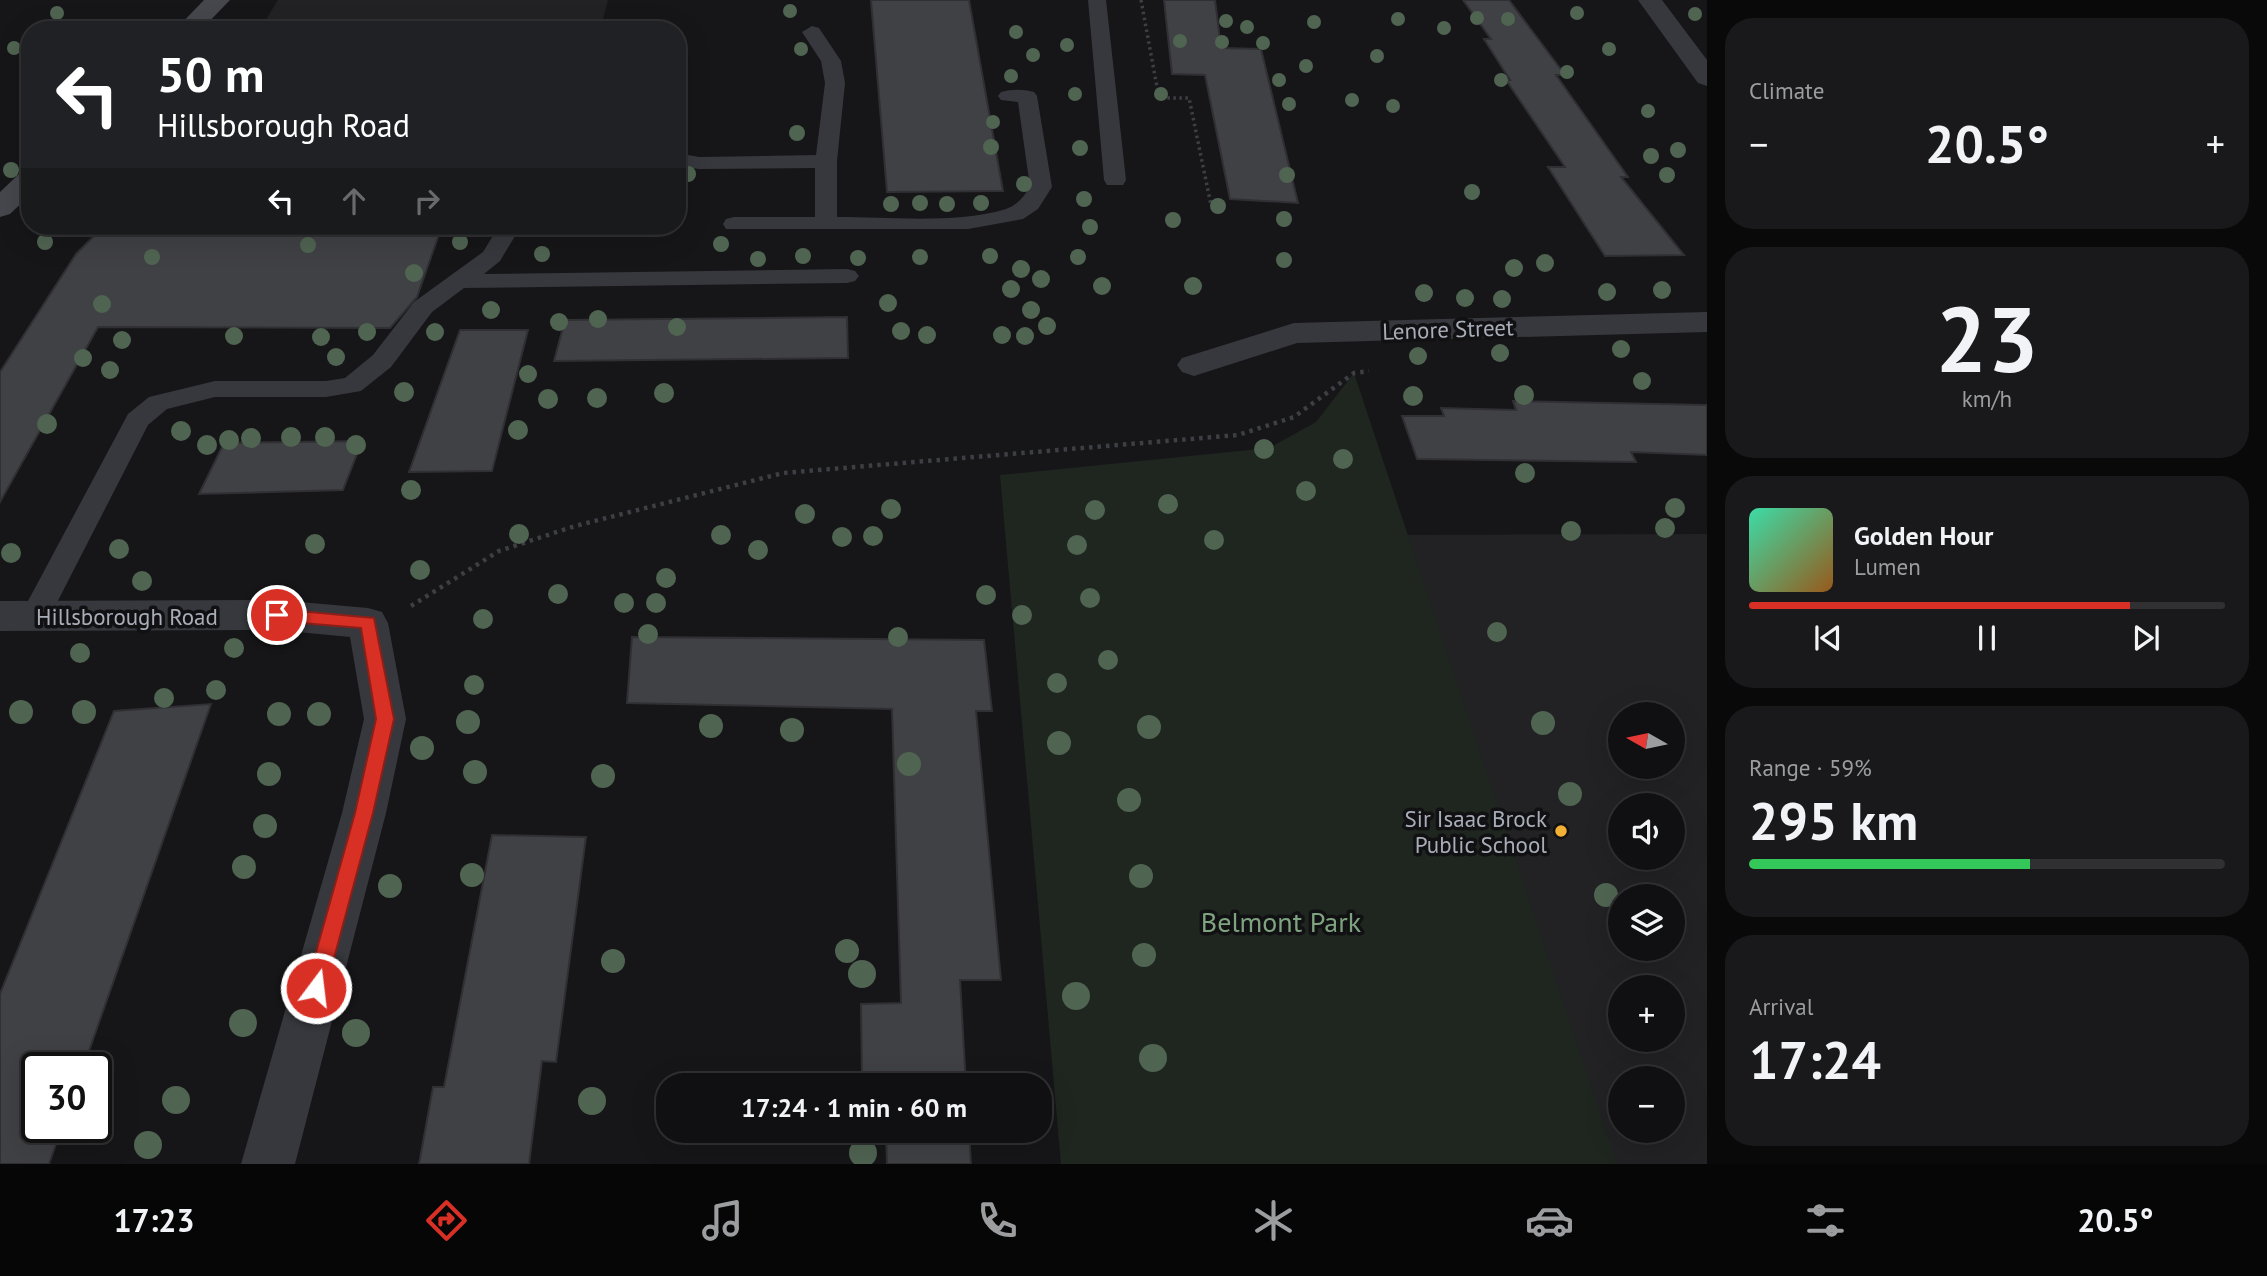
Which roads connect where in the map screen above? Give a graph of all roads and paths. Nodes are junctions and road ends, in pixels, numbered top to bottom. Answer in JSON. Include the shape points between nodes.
{"nodes":[{"id":1,"x":218,"y":0,"type":"edge"},
{"id":2,"x":1097,"y":0,"type":"edge"},
{"id":3,"x":1141,"y":0,"type":"edge"},
{"id":4,"x":1650,"y":0,"type":"edge"},
{"id":5,"x":196,"y":21,"type":"edge"},
{"id":6,"x":812,"y":32,"type":"dead end"},
{"id":7,"x":1707,"y":78,"type":"edge"},
{"id":8,"x":1008,"y":96,"type":"dead end"},
{"id":9,"x":686,"y":160,"type":"edge"},
{"id":10,"x":826,"y":161,"type":"junction"},
{"id":11,"x":1115,"y":180,"type":"dead end"},
{"id":12,"x":21,"y":188,"type":"edge"},
{"id":13,"x":1211,"y":205,"type":"dead end"},
{"id":14,"x":0,"y":208,"type":"edge"},
{"id":15,"x":734,"y":224,"type":"dead end"},
{"id":16,"x":826,"y":224,"type":"junction"},
{"id":17,"x":505,"y":235,"type":"edge"},
{"id":18,"x":847,"y":275,"type":"dead end"},
{"id":19,"x":459,"y":281,"type":"junction"},
{"id":20,"x":1707,"y":322,"type":"edge"},
{"id":21,"x":1194,"y":365,"type":"dead end"},
{"id":22,"x":1378,"y":371,"type":"dead end"},
{"id":23,"x":411,"y":606,"type":"dead end"},
{"id":24,"x":18,"y":616,"type":"edge"},
{"id":25,"x":268,"y":1164,"type":"edge"}],
"edges":[{"from":1,"to":5,"type":"street"},
{"from":2,"to":11,"type":"lane"},
{"from":3,"to":13,"type":"path","via":[[1159,98],[1189,99]]},
{"from":4,"to":7,"type":"street"},
{"from":6,"to":10,"type":"lane","via":[[831,61],[835,83]]},
{"from":8,"to":16,"type":"lane","via":[[1027,96],[1041,187],[1030,204],[1015,214],[968,222]]},
{"from":9,"to":10,"type":"lane"},
{"from":10,"to":16,"type":"lane"},
{"from":12,"to":14,"type":"street"},
{"from":15,"to":16,"type":"lane"},
{"from":17,"to":19,"type":"lane","via":[[492,256]]},
{"from":18,"to":19,"type":"lane"},
{"from":19,"to":24,"type":"lane","via":[[424,307],[382,361],[352,385],[215,389],[158,403],[137,420]]},
{"from":20,"to":21,"type":"street","name":"Lenore Street","via":[[1294,334]]},
{"from":22,"to":23,"type":"path","via":[[1354,373],[1294,417],[1238,435],[783,473],[575,526],[499,551]]},
{"from":24,"to":25,"type":"street","name":"Hillsborough Road","via":[[277,615],[368,623],[385,719],[364,813]]}]}
